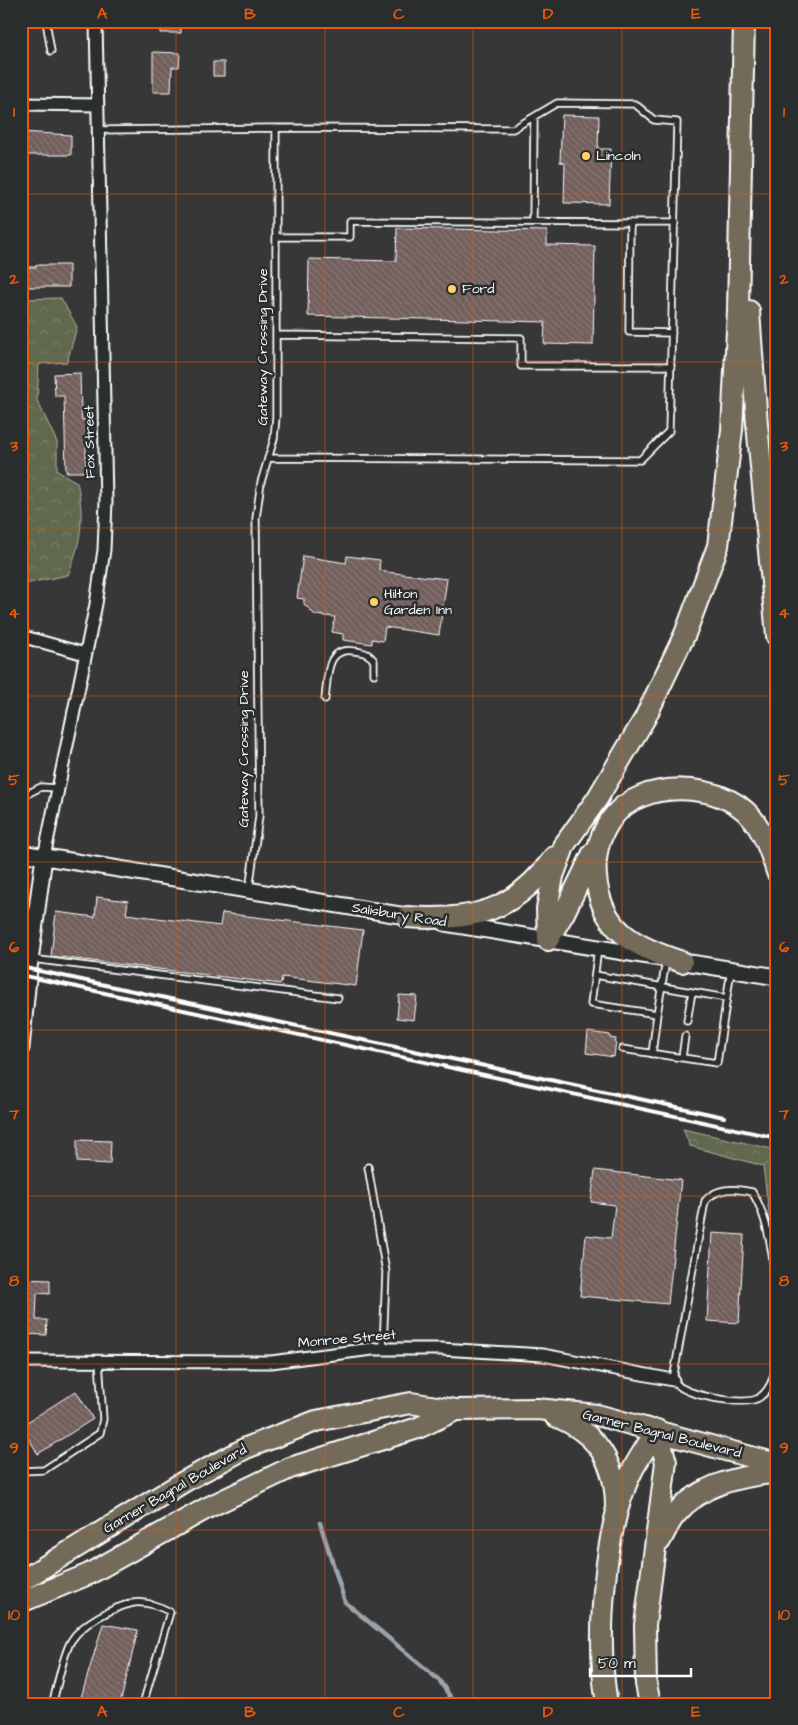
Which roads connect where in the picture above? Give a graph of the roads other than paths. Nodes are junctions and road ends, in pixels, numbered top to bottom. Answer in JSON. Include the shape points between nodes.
{"nodes":[{"id":1,"x":46,"y":21,"type":"edge"},
{"id":2,"x":96,"y":21,"type":"edge"},
{"id":3,"x":744,"y":21,"type":"edge"},
{"id":4,"x":51,"y":51,"type":"dead end"},
{"id":5,"x":21,"y":104,"type":"edge"},
{"id":6,"x":98,"y":105,"type":"junction"},
{"id":7,"x":534,"y":116,"type":"junction"},
{"id":8,"x":276,"y":128,"type":"junction"},
{"id":9,"x":98,"y":130,"type":"junction"},
{"id":10,"x":740,"y":187,"type":"junction"},
{"id":11,"x":533,"y":222,"type":"junction"},
{"id":12,"x":630,"y":223,"type":"junction"},
{"id":13,"x":674,"y":223,"type":"junction"},
{"id":14,"x":276,"y":237,"type":"junction"},
{"id":15,"x":672,"y":333,"type":"junction"},
{"id":16,"x":277,"y":335,"type":"junction"},
{"id":17,"x":671,"y":366,"type":"junction"},
{"id":18,"x":268,"y":458,"type":"junction"},
{"id":19,"x":21,"y":636,"type":"edge"},
{"id":20,"x":777,"y":636,"type":"edge"},
{"id":21,"x":85,"y":654,"type":"junction"},
{"id":22,"x":374,"y":674,"type":"dead end"},
{"id":23,"x":325,"y":699,"type":"dead end"},
{"id":24,"x":58,"y":788,"type":"junction"},
{"id":25,"x":21,"y":792,"type":"edge"},
{"id":26,"x":599,"y":841,"type":"junction"},
{"id":27,"x":565,"y":844,"type":"junction"},
{"id":28,"x":21,"y":853,"type":"edge"},
{"id":29,"x":44,"y":857,"type":"junction"},
{"id":30,"x":777,"y":872,"type":"edge"},
{"id":31,"x":250,"y":890,"type":"junction"},
{"id":32,"x":407,"y":917,"type":"junction"},
{"id":33,"x":548,"y":940,"type":"junction"},
{"id":34,"x":598,"y":948,"type":"junction"},
{"id":35,"x":30,"y":959,"type":"junction"},
{"id":36,"x":674,"y":960,"type":"junction"},
{"id":37,"x":731,"y":970,"type":"junction"},
{"id":38,"x":595,"y":975,"type":"junction"},
{"id":39,"x":777,"y":977,"type":"edge"},
{"id":40,"x":662,"y":987,"type":"junction"},
{"id":41,"x":692,"y":992,"type":"junction"},
{"id":42,"x":338,"y":998,"type":"dead end"},
{"id":43,"x":726,"y":998,"type":"junction"},
{"id":44,"x":657,"y":1014,"type":"junction"},
{"id":45,"x":687,"y":1021,"type":"dead end"},
{"id":46,"x":685,"y":1036,"type":"dead end"},
{"id":47,"x":21,"y":1048,"type":"edge"},
{"id":48,"x":622,"y":1049,"type":"dead end"},
{"id":49,"x":652,"y":1054,"type":"junction"},
{"id":50,"x":682,"y":1058,"type":"junction"},
{"id":51,"x":368,"y":1167,"type":"dead end"},
{"id":52,"x":777,"y":1326,"type":"edge"},
{"id":53,"x":383,"y":1349,"type":"junction"},
{"id":54,"x":777,"y":1359,"type":"edge"},
{"id":55,"x":21,"y":1361,"type":"edge"},
{"id":56,"x":99,"y":1362,"type":"junction"},
{"id":57,"x":673,"y":1380,"type":"junction"},
{"id":58,"x":537,"y":1409,"type":"junction"},
{"id":59,"x":456,"y":1410,"type":"junction"},
{"id":60,"x":657,"y":1430,"type":"junction"},
{"id":61,"x":777,"y":1464,"type":"edge"},
{"id":62,"x":21,"y":1471,"type":"edge"},
{"id":63,"x":777,"y":1472,"type":"edge"},
{"id":64,"x":616,"y":1513,"type":"junction"},
{"id":65,"x":653,"y":1567,"type":"junction"},
{"id":66,"x":21,"y":1581,"type":"edge"},
{"id":67,"x":21,"y":1602,"type":"edge"},
{"id":68,"x":52,"y":1704,"type":"edge"},
{"id":69,"x":143,"y":1704,"type":"edge"},
{"id":70,"x":607,"y":1704,"type":"edge"},
{"id":71,"x":650,"y":1704,"type":"edge"}],
"edges":[{"from":1,"to":4,"type":"lane"},
{"from":2,"to":6,"type":"street","name":"Fox Street"},
{"from":3,"to":10,"type":"highway"},
{"from":5,"to":6,"type":"street"},
{"from":6,"to":9,"type":"street","name":"Fox Street"},
{"from":7,"to":8,"type":"lane","via":[[513,129]]},
{"from":7,"to":11,"type":"lane"},
{"from":7,"to":13,"type":"lane","via":[[557,103],[635,104],[654,120],[677,122]]},
{"from":8,"to":9,"type":"lane"},
{"from":8,"to":14,"type":"lane","name":"Gateway Crossing Drive"},
{"from":9,"to":21,"type":"street","name":"Fox Street","via":[[105,520],[98,595]]},
{"from":10,"to":20,"type":"highway","via":[[756,424]]},
{"from":10,"to":27,"type":"highway","via":[[732,430],[718,546],[685,634],[644,718]]},
{"from":11,"to":12,"type":"lane"},
{"from":11,"to":14,"type":"lane","via":[[350,220],[350,238]]},
{"from":12,"to":13,"type":"lane"},
{"from":12,"to":15,"type":"lane","via":[[628,332]]},
{"from":13,"to":15,"type":"lane"},
{"from":14,"to":16,"type":"lane","name":"Gateway Crossing Drive"},
{"from":15,"to":17,"type":"lane"},
{"from":16,"to":17,"type":"lane","via":[[521,338],[521,366]]},
{"from":16,"to":18,"type":"lane","name":"Gateway Crossing Drive","via":[[276,428]]},
{"from":17,"to":18,"type":"lane","via":[[669,431],[640,460]]},
{"from":18,"to":31,"type":"lane","name":"Gateway Crossing Drive","via":[[260,482],[256,518],[259,816]]},
{"from":19,"to":21,"type":"street"},
{"from":21,"to":24,"type":"street","name":"Fox Street"},
{"from":22,"to":23,"type":"lane","via":[[374,661],[367,654],[345,649],[338,651],[331,658]]},
{"from":24,"to":25,"type":"lane","via":[[42,787],[29,793]]},
{"from":24,"to":29,"type":"street","name":"Fox Street"},
{"from":26,"to":30,"type":"highway","via":[[612,817],[633,800],[659,792],[692,789],[724,797],[751,816],[768,846]]},
{"from":26,"to":33,"type":"highway"},
{"from":26,"to":36,"type":"highway","via":[[597,894],[605,914],[619,932],[649,951]]},
{"from":27,"to":32,"type":"highway","via":[[542,875],[513,899],[479,914],[434,919]]},
{"from":27,"to":33,"type":"highway","via":[[553,876],[547,909]]},
{"from":28,"to":29,"type":"street","name":"Salisbury Road"},
{"from":29,"to":31,"type":"street","name":"Salisbury Road"},
{"from":29,"to":35,"type":"street"},
{"from":31,"to":32,"type":"street","name":"Salisbury Road"},
{"from":32,"to":33,"type":"street","name":"Salisbury Road"},
{"from":33,"to":34,"type":"street","name":"Salisbury Road"},
{"from":34,"to":36,"type":"street","name":"Salisbury Road"},
{"from":34,"to":38,"type":"lane"},
{"from":35,"to":42,"type":"lane"},
{"from":35,"to":47,"type":"street"},
{"from":36,"to":37,"type":"street","name":"Salisbury Road"},
{"from":36,"to":40,"type":"lane"},
{"from":37,"to":39,"type":"street","name":"Salisbury Road"},
{"from":37,"to":43,"type":"lane"},
{"from":38,"to":40,"type":"lane"},
{"from":38,"to":44,"type":"lane","via":[[591,1004]]},
{"from":40,"to":41,"type":"lane"},
{"from":40,"to":44,"type":"lane"},
{"from":41,"to":43,"type":"lane"},
{"from":41,"to":45,"type":"lane"},
{"from":43,"to":50,"type":"lane","via":[[717,1063]]},
{"from":44,"to":49,"type":"lane"},
{"from":46,"to":50,"type":"lane"},
{"from":48,"to":49,"type":"lane"},
{"from":49,"to":50,"type":"lane"},
{"from":51,"to":53,"type":"lane","via":[[386,1272]]},
{"from":52,"to":57,"type":"lane","via":[[776,1292],[760,1205],[752,1192],[740,1189],[712,1194],[705,1201]]},
{"from":53,"to":56,"type":"street","name":"Monroe Street","via":[[271,1362]]},
{"from":53,"to":57,"type":"street","name":"Monroe Street","via":[[543,1355]]},
{"from":54,"to":57,"type":"lane","via":[[772,1383],[760,1398],[745,1402],[715,1398],[681,1388]]},
{"from":55,"to":56,"type":"street","name":"Monroe Street"},
{"from":56,"to":62,"type":"lane","via":[[104,1419],[100,1433],[44,1470]]},
{"from":58,"to":59,"type":"highway","name":"Garner Bagnal Boulevard"},
{"from":58,"to":60,"type":"highway","name":"Garner Bagnal Boulevard","via":[[597,1415]]},
{"from":58,"to":64,"type":"highway","via":[[574,1424],[594,1440],[608,1462],[616,1487]]},
{"from":59,"to":66,"type":"highway","name":"Garner Bagnal Boulevard","via":[[411,1402],[365,1410],[316,1421],[246,1448],[184,1481]]},
{"from":59,"to":67,"type":"highway","name":"Garner Bagnal Boulevard","via":[[418,1428],[290,1468],[207,1508],[90,1574]]},
{"from":60,"to":61,"type":"highway","name":"Garner Bagnal Boulevard"},
{"from":60,"to":64,"type":"highway","via":[[632,1470]]},
{"from":60,"to":65,"type":"highway","via":[[666,1462]]},
{"from":63,"to":65,"type":"highway","via":[[732,1478],[701,1492],[676,1514],[660,1541]]},
{"from":64,"to":70,"type":"highway","via":[[606,1574],[602,1634]]},
{"from":65,"to":71,"type":"highway","via":[[645,1625],[646,1684]]},
{"from":68,"to":69,"type":"lane","via":[[71,1642],[81,1630],[105,1614],[134,1603],[170,1612]]}]}
